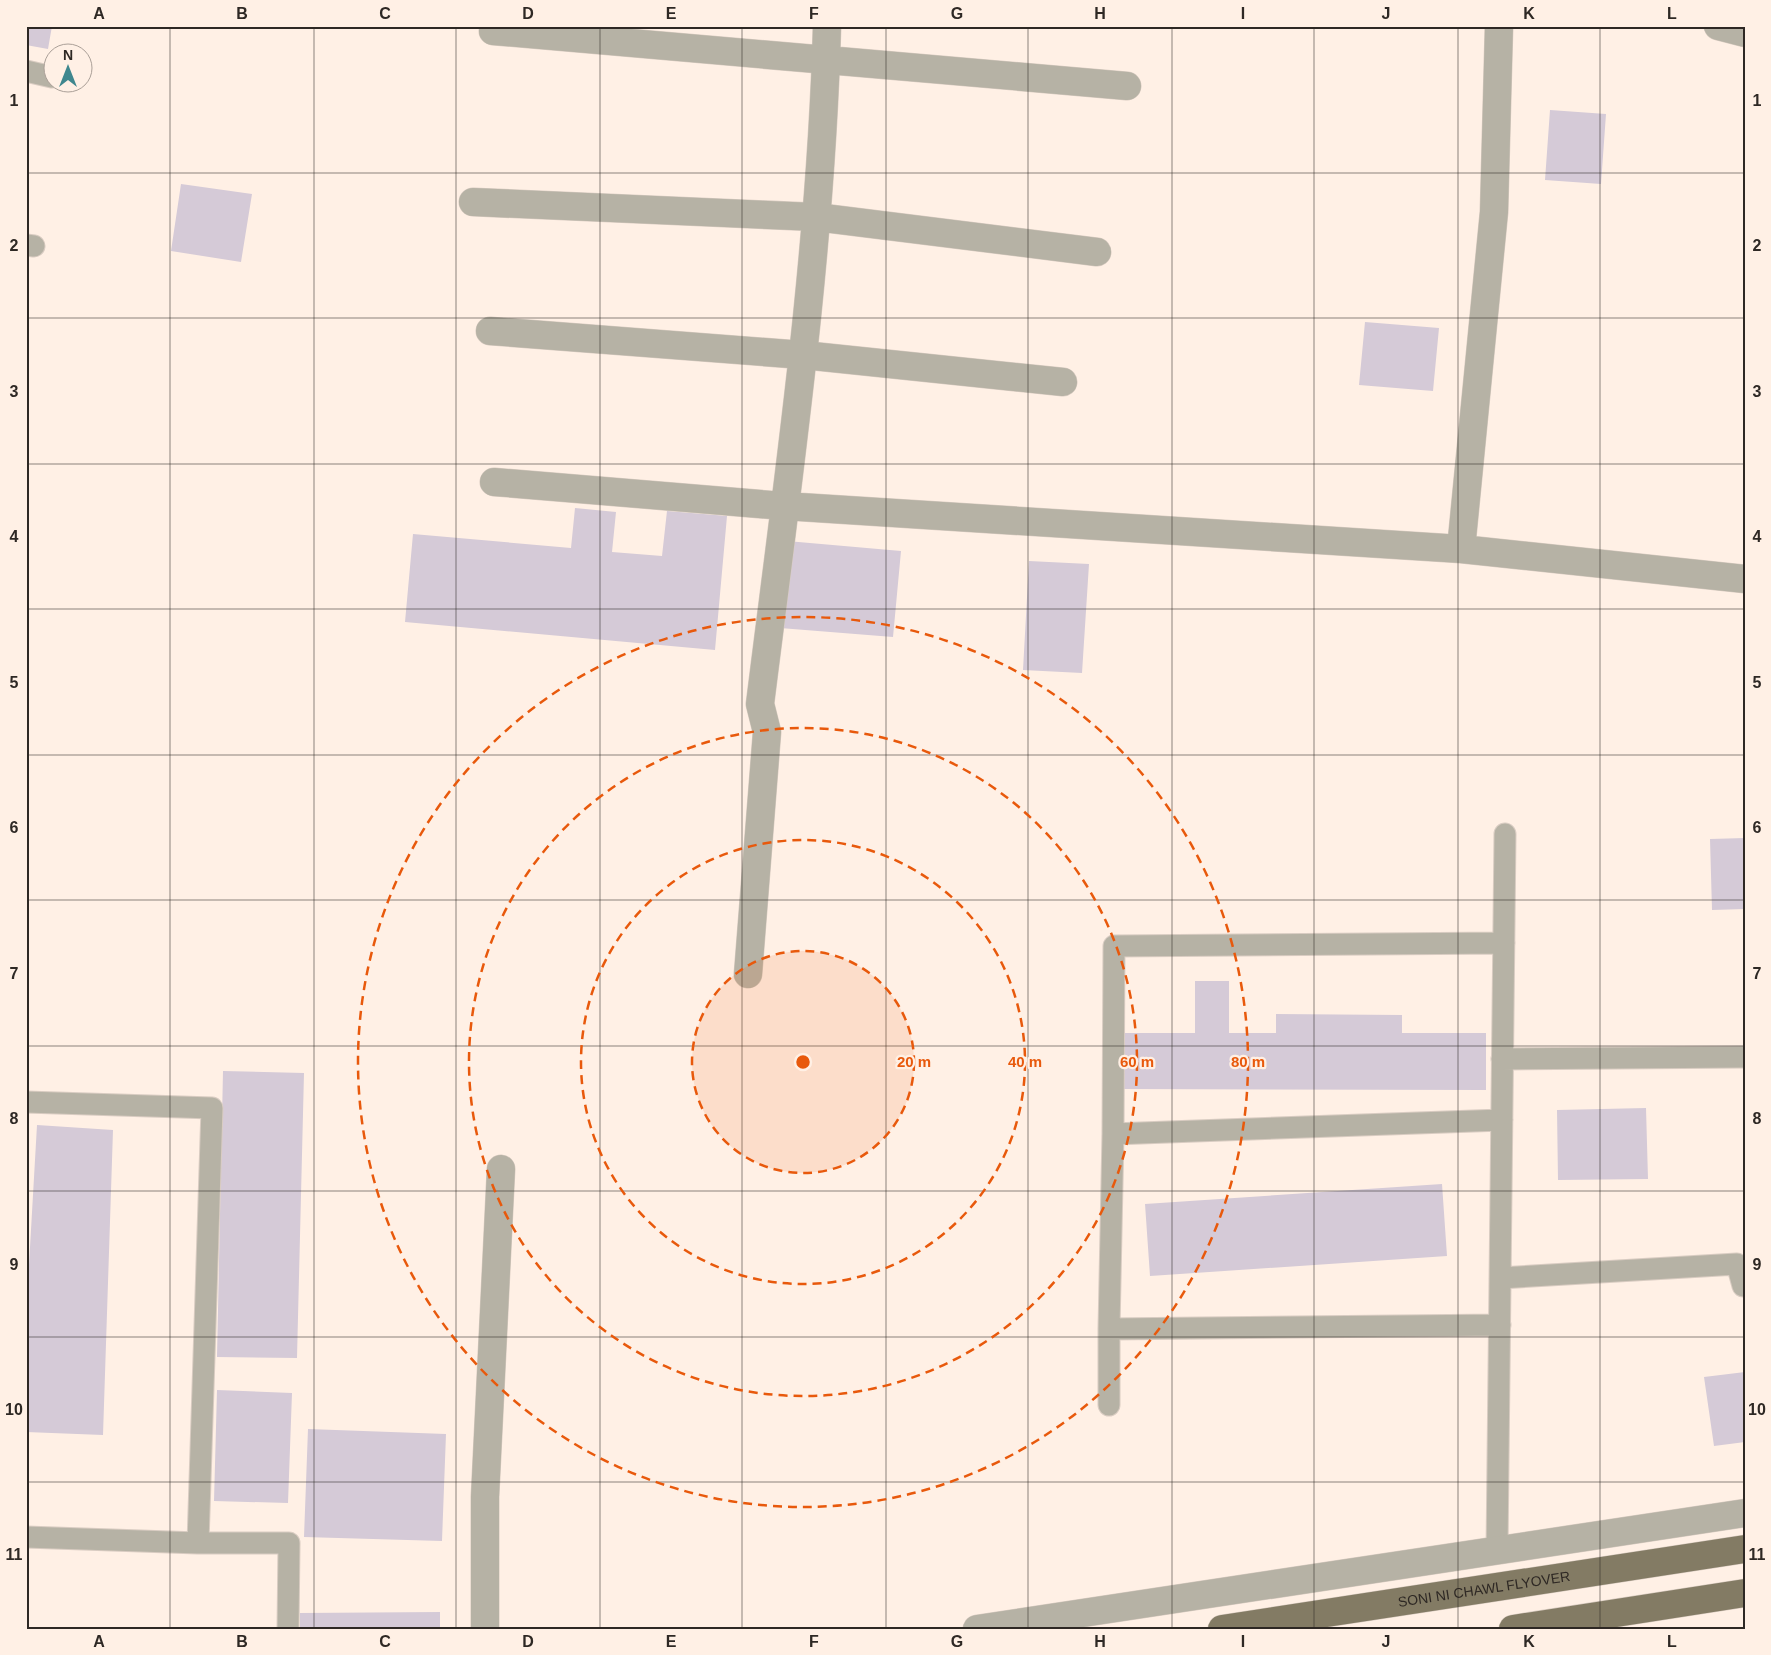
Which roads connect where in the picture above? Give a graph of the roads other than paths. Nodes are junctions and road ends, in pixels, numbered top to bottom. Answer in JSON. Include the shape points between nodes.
{"nodes":[{"id":1,"x":828,"y":26,"type":"edge"},
{"id":2,"x":1499,"y":26,"type":"edge"},
{"id":3,"x":1718,"y":26,"type":"edge"},
{"id":4,"x":492,"y":31,"type":"dead end"},
{"id":5,"x":1745,"y":33,"type":"edge"},
{"id":6,"x":826,"y":59,"type":"junction"},
{"id":7,"x":26,"y":71,"type":"edge"},
{"id":8,"x":42,"y":75,"type":"edge"},
{"id":9,"x":1127,"y":86,"type":"dead end"},
{"id":10,"x":473,"y":202,"type":"dead end"},
{"id":11,"x":816,"y":217,"type":"junction"},
{"id":12,"x":1097,"y":252,"type":"dead end"},
{"id":13,"x":490,"y":331,"type":"dead end"},
{"id":14,"x":803,"y":355,"type":"junction"},
{"id":15,"x":1063,"y":382,"type":"dead end"},
{"id":16,"x":494,"y":482,"type":"dead end"},
{"id":17,"x":784,"y":506,"type":"junction"},
{"id":18,"x":1461,"y":549,"type":"junction"},
{"id":19,"x":1745,"y":579,"type":"edge"},
{"id":20,"x":1505,"y":834,"type":"dead end"},
{"id":21,"x":1504,"y":943,"type":"junction"},
{"id":22,"x":748,"y":974,"type":"dead end"},
{"id":23,"x":1745,"y":1057,"type":"edge"},
{"id":24,"x":1502,"y":1059,"type":"junction"},
{"id":25,"x":26,"y":1102,"type":"edge"},
{"id":26,"x":1502,"y":1120,"type":"junction"},
{"id":27,"x":1113,"y":1134,"type":"junction"},
{"id":28,"x":500,"y":1169,"type":"dead end"},
{"id":29,"x":1500,"y":1278,"type":"junction"},
{"id":30,"x":1745,"y":1286,"type":"edge"},
{"id":31,"x":1500,"y":1325,"type":"junction"},
{"id":32,"x":1109,"y":1330,"type":"junction"},
{"id":33,"x":1109,"y":1405,"type":"dead end"},
{"id":34,"x":1745,"y":1513,"type":"edge"},
{"id":35,"x":26,"y":1537,"type":"edge"},
{"id":36,"x":198,"y":1543,"type":"junction"},
{"id":37,"x":1745,"y":1549,"type":"edge"},
{"id":38,"x":1497,"y":1551,"type":"junction"},
{"id":39,"x":1745,"y":1593,"type":"edge"},
{"id":40,"x":288,"y":1629,"type":"edge"},
{"id":41,"x":485,"y":1629,"type":"edge"},
{"id":42,"x":977,"y":1629,"type":"edge"},
{"id":43,"x":1222,"y":1629,"type":"edge"},
{"id":44,"x":1513,"y":1629,"type":"edge"}],
"edges":[{"from":1,"to":6,"type":"street"},
{"from":2,"to":18,"type":"street","via":[[1494,212]]},
{"from":3,"to":5,"type":"street"},
{"from":4,"to":6,"type":"street"},
{"from":6,"to":9,"type":"street"},
{"from":6,"to":11,"type":"street"},
{"from":7,"to":8,"type":"lane"},
{"from":10,"to":11,"type":"street"},
{"from":11,"to":12,"type":"street"},
{"from":11,"to":14,"type":"street"},
{"from":13,"to":14,"type":"street"},
{"from":14,"to":15,"type":"street"},
{"from":14,"to":17,"type":"street"},
{"from":16,"to":17,"type":"street"},
{"from":17,"to":18,"type":"street"},
{"from":17,"to":22,"type":"street","via":[[760,704],[767,732]]},
{"from":18,"to":19,"type":"street"},
{"from":20,"to":21,"type":"lane"},
{"from":21,"to":24,"type":"lane"},
{"from":21,"to":27,"type":"lane","via":[[1114,946]]},
{"from":23,"to":24,"type":"lane"},
{"from":24,"to":26,"type":"lane"},
{"from":25,"to":36,"type":"lane","via":[[212,1108]]},
{"from":26,"to":27,"type":"lane"},
{"from":26,"to":29,"type":"lane"},
{"from":27,"to":32,"type":"lane"},
{"from":28,"to":41,"type":"street","via":[[485,1497]]},
{"from":29,"to":30,"type":"lane","via":[[1737,1264]]},
{"from":29,"to":31,"type":"lane"},
{"from":31,"to":32,"type":"lane"},
{"from":31,"to":38,"type":"lane"},
{"from":32,"to":33,"type":"lane"},
{"from":34,"to":38,"type":"street"},
{"from":35,"to":36,"type":"lane"},
{"from":36,"to":40,"type":"lane","via":[[289,1543]]},
{"from":37,"to":43,"type":"main road","name":"SONI NI CHAWL FLYOVER"},
{"from":38,"to":42,"type":"street"},
{"from":39,"to":44,"type":"main road"}]}
